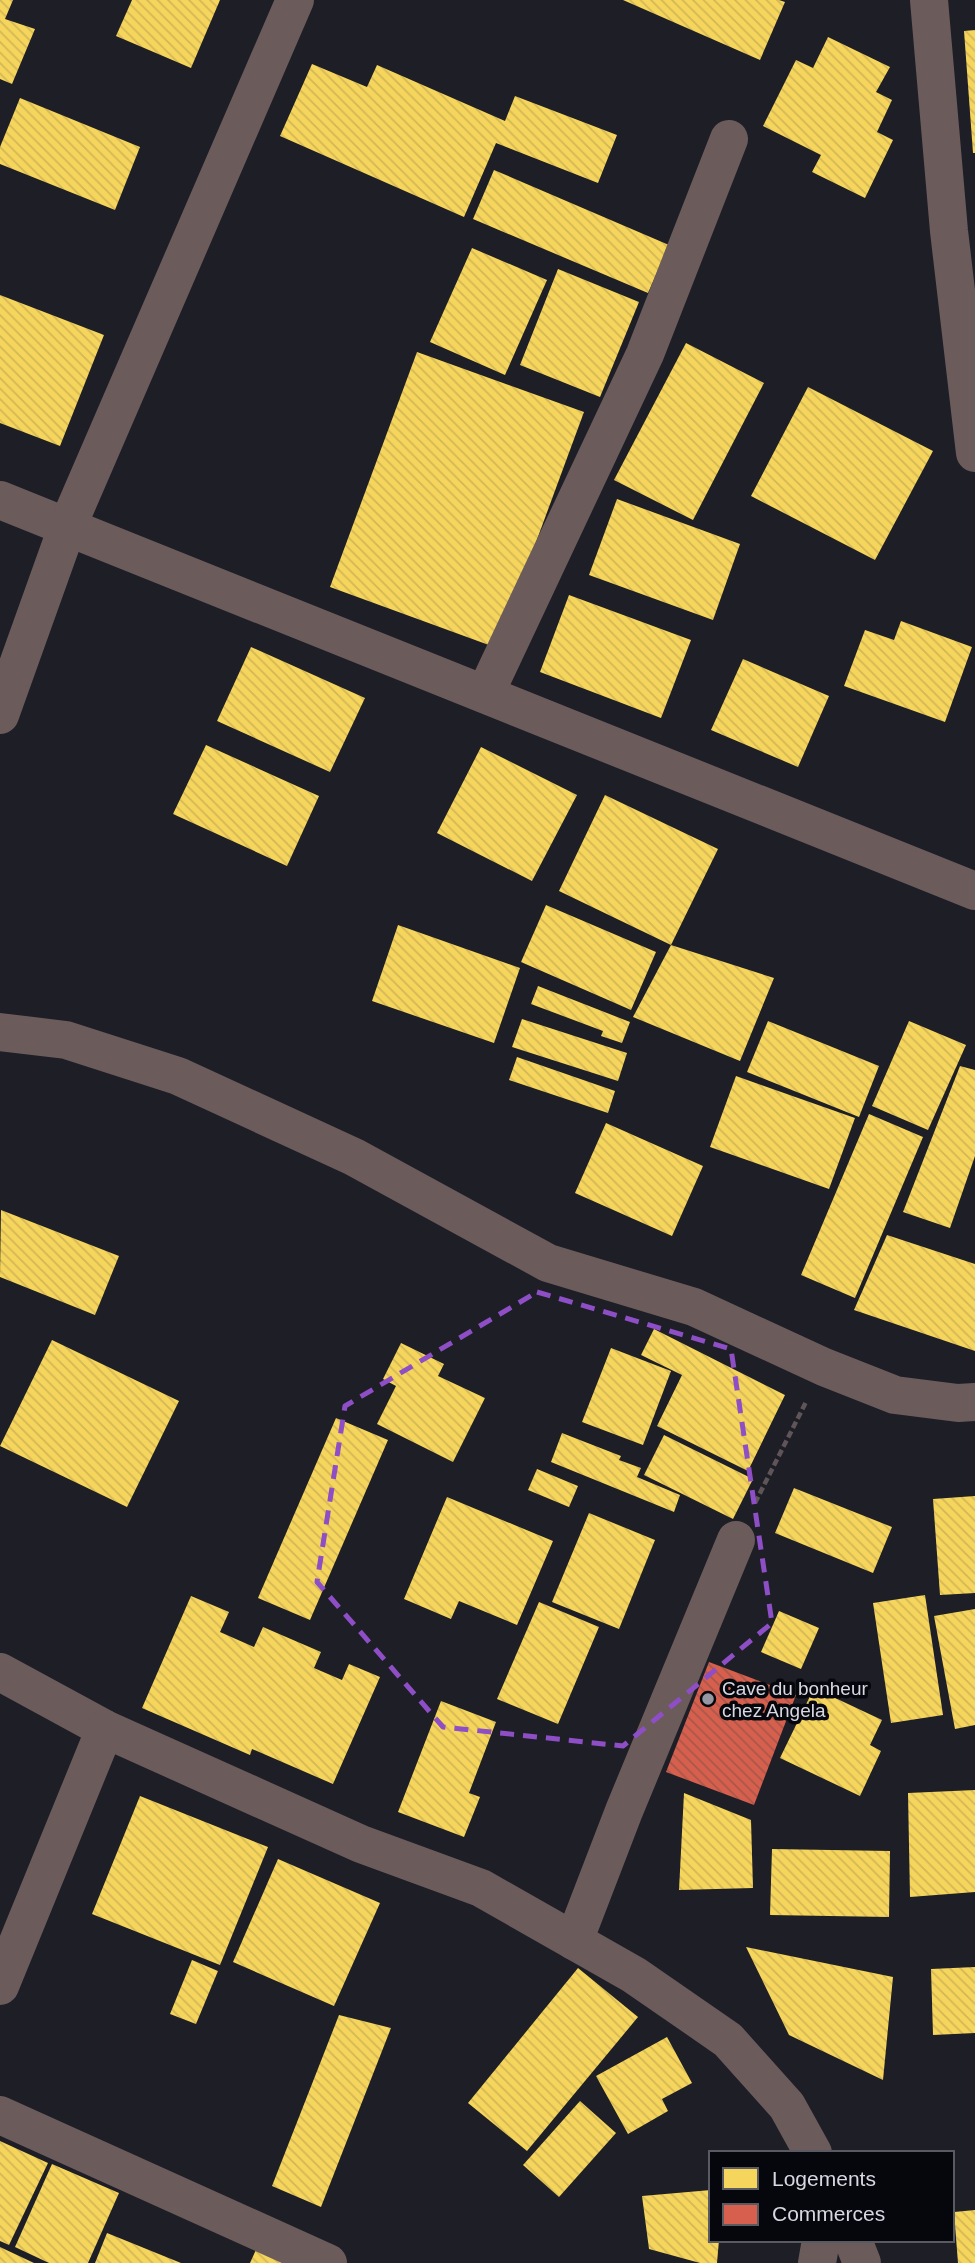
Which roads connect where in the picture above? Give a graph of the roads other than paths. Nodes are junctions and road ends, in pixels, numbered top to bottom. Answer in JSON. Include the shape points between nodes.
{"nodes":[{"id":1,"x":295,"y":0,"type":"edge"},
{"id":2,"x":929,"y":0,"type":"edge"},
{"id":3,"x":729,"y":139,"type":"dead end"},
{"id":4,"x":962,"y":231,"type":"edge"},
{"id":5,"x":975,"y":453,"type":"edge"},
{"id":6,"x":0,"y":500,"type":"edge"},
{"id":7,"x":68,"y":525,"type":"junction"},
{"id":8,"x":485,"y":694,"type":"junction"},
{"id":9,"x":0,"y":715,"type":"edge"},
{"id":10,"x":975,"y":891,"type":"edge"},
{"id":11,"x":0,"y":1032,"type":"edge"},
{"id":12,"x":975,"y":1402,"type":"edge"},
{"id":13,"x":736,"y":1540,"type":"road end"},
{"id":14,"x":0,"y":1672,"type":"edge"},
{"id":15,"x":105,"y":1729,"type":"junction"},
{"id":16,"x":574,"y":1941,"type":"junction"},
{"id":17,"x":0,"y":1986,"type":"edge"},
{"id":18,"x":0,"y":2115,"type":"edge"},
{"id":19,"x":812,"y":2151,"type":"edge"},
{"id":20,"x":821,"y":2242,"type":"edge"},
{"id":21,"x":854,"y":2242,"type":"edge"},
{"id":22,"x":327,"y":2263,"type":"edge"},
{"id":23,"x":817,"y":2263,"type":"edge"},
{"id":24,"x":862,"y":2263,"type":"edge"}],
"edges":[{"from":1,"to":7,"type":"street"},
{"from":2,"to":4,"type":"street"},
{"from":3,"to":8,"type":"street","via":[[645,354]]},
{"from":4,"to":5,"type":"street"},
{"from":6,"to":7,"type":"street"},
{"from":7,"to":8,"type":"street"},
{"from":7,"to":9,"type":"street"},
{"from":8,"to":10,"type":"street"},
{"from":11,"to":12,"type":"street","via":[[66,1041],[178,1076],[354,1157],[548,1263],[694,1307],[895,1395]]},
{"from":13,"to":16,"type":"street"},
{"from":14,"to":15,"type":"street"},
{"from":15,"to":16,"type":"street","via":[[361,1844],[481,1888]]},
{"from":15,"to":17,"type":"street"},
{"from":16,"to":19,"type":"street","via":[[634,1975],[728,2040],[787,2106]]},
{"from":18,"to":22,"type":"street"},
{"from":20,"to":23,"type":"street"},
{"from":21,"to":24,"type":"street"}]}
